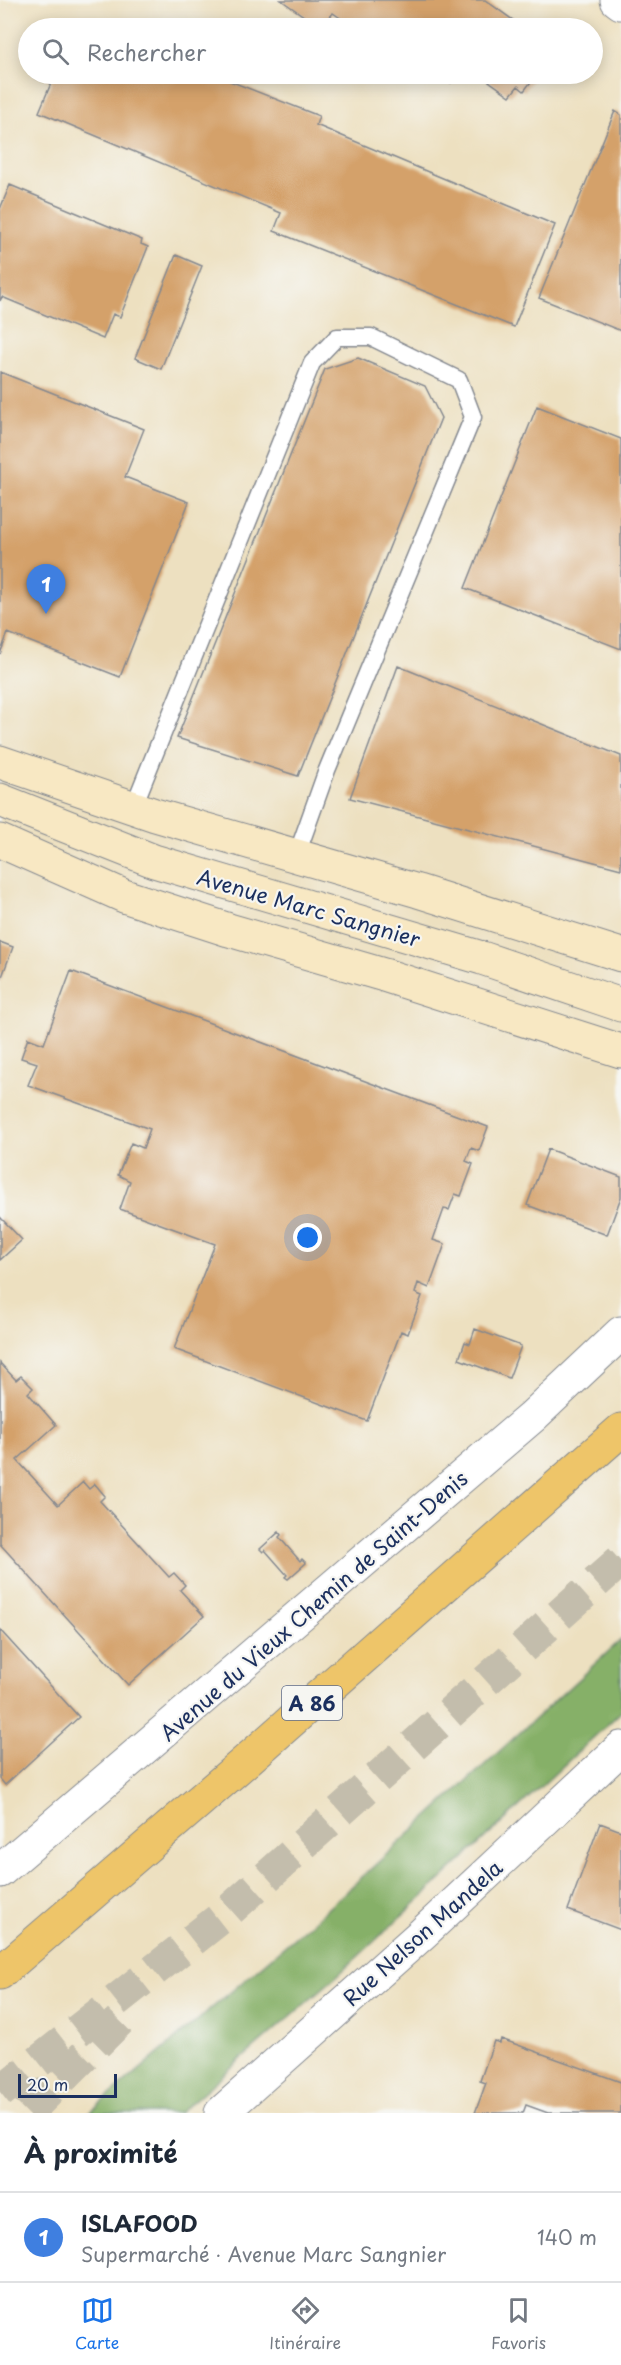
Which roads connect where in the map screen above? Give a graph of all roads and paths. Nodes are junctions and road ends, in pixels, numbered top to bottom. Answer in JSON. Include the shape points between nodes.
{"nodes":[{"id":1,"x":617,"y":0,"type":"edge"},
{"id":2,"x":621,"y":3,"type":"edge"},
{"id":3,"x":0,"y":762,"type":"edge"},
{"id":4,"x":0,"y":800,"type":"edge"},
{"id":5,"x":133,"y":808,"type":"junction"},
{"id":6,"x":0,"y":841,"type":"edge"},
{"id":7,"x":296,"y":857,"type":"junction"},
{"id":8,"x":621,"y":956,"type":"edge"},
{"id":9,"x":621,"y":1005,"type":"edge"},
{"id":10,"x":617,"y":1051,"type":"edge"},
{"id":11,"x":621,"y":1334,"type":"edge"},
{"id":12,"x":621,"y":1430,"type":"edge"},
{"id":13,"x":621,"y":1748,"type":"edge"},
{"id":14,"x":0,"y":1871,"type":"edge"},
{"id":15,"x":0,"y":1973,"type":"edge"},
{"id":16,"x":220,"y":2113,"type":"edge"}],
"edges":[{"from":1,"to":2,"type":"street"},
{"from":3,"to":5,"type":"main road"},
{"from":4,"to":9,"type":"main road","name":"Avenue Marc Sangnier","via":[[154,861],[482,958]]},
{"from":5,"to":7,"type":"main road"},
{"from":5,"to":7,"type":"lane","via":[[312,363],[337,337],[371,337],[459,380],[473,417],[327,770]]},
{"from":6,"to":10,"type":"main road","via":[[124,896]]},
{"from":7,"to":8,"type":"main road","via":[[418,891]]},
{"from":11,"to":14,"type":"street","name":"Avenue du Vieux Chemin de Saint-Denis","via":[[514,1432]]},
{"from":12,"to":15,"type":"highway","number":"A 86"},
{"from":13,"to":16,"type":"street","name":"Rue Nelson Mandela","via":[[423,1933]]}]}
